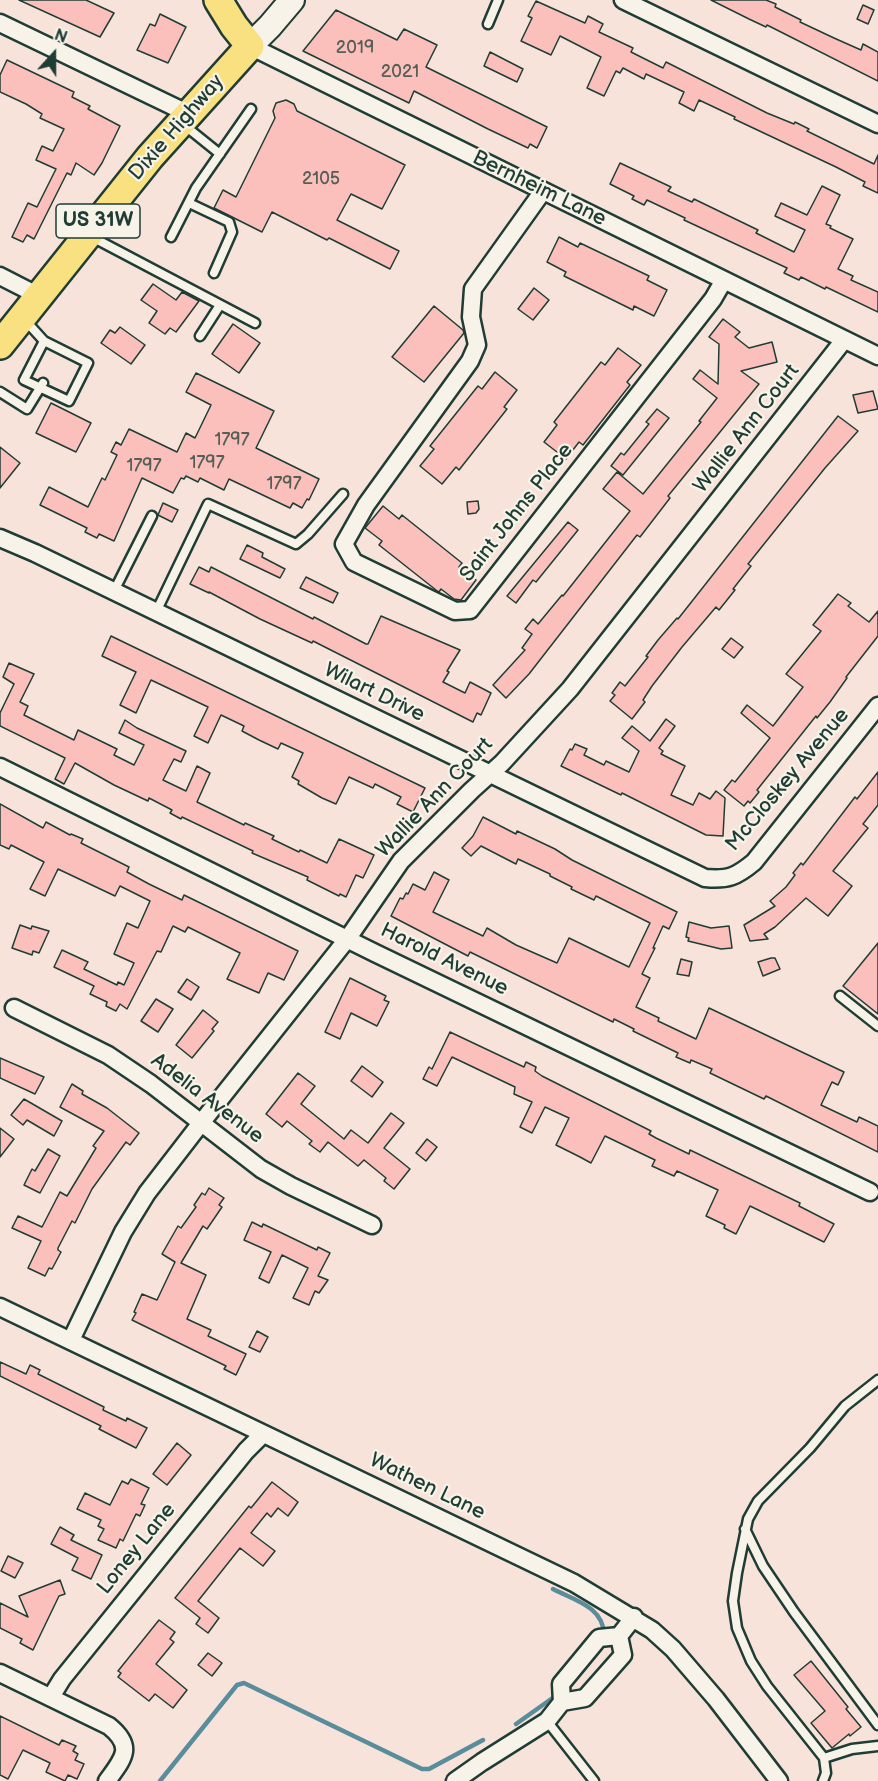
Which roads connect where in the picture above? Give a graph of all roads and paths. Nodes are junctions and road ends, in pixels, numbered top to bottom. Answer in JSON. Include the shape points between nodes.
{"nodes":[{"id":1,"x":218,"y":0,"type":"edge"},
{"id":2,"x":292,"y":0,"type":"edge"},
{"id":3,"x":498,"y":0,"type":"edge"},
{"id":4,"x":623,"y":0,"type":"edge"},
{"id":5,"x":0,"y":23,"type":"edge"},
{"id":6,"x":488,"y":24,"type":"dead end"},
{"id":7,"x":250,"y":46,"type":"junction"},
{"id":8,"x":251,"y":109,"type":"dead end"},
{"id":9,"x":185,"y":119,"type":"junction"},
{"id":10,"x":878,"y":124,"type":"edge"},
{"id":11,"x":220,"y":154,"type":"junction"},
{"id":12,"x":543,"y":191,"type":"junction"},
{"id":13,"x":189,"y":203,"type":"junction"},
{"id":14,"x":87,"y":234,"type":"junction"},
{"id":15,"x":171,"y":237,"type":"dead end"},
{"id":16,"x":214,"y":273,"type":"dead end"},
{"id":17,"x":0,"y":276,"type":"edge"},
{"id":18,"x":724,"y":280,"type":"junction"},
{"id":19,"x":39,"y":296,"type":"junction"},
{"id":20,"x":220,"y":305,"type":"junction"},
{"id":21,"x":22,"y":317,"type":"junction"},
{"id":22,"x":255,"y":323,"type":"dead end"},
{"id":23,"x":200,"y":336,"type":"dead end"},
{"id":24,"x":844,"y":340,"type":"junction"},
{"id":25,"x":44,"y":341,"type":"junction"},
{"id":26,"x":0,"y":345,"type":"edge"},
{"id":27,"x":878,"y":356,"type":"edge"},
{"id":28,"x":42,"y":386,"type":"junction"},
{"id":29,"x":0,"y":392,"type":"edge"},
{"id":30,"x":343,"y":494,"type":"dead end"},
{"id":31,"x":152,"y":516,"type":"dead end"},
{"id":32,"x":0,"y":538,"type":"edge"},
{"id":33,"x":114,"y":591,"type":"junction"},
{"id":34,"x":156,"y":612,"type":"junction"},
{"id":35,"x":878,"y":706,"type":"edge"},
{"id":36,"x":0,"y":767,"type":"edge"},
{"id":37,"x":489,"y":775,"type":"junction"},
{"id":38,"x":730,"y":878,"type":"joint"},
{"id":39,"x":348,"y":938,"type":"junction"},
{"id":40,"x":840,"y":996,"type":"dead end"},
{"id":41,"x":15,"y":1008,"type":"dead end"},
{"id":42,"x":878,"y":1026,"type":"edge"},
{"id":43,"x":201,"y":1123,"type":"junction"},
{"id":44,"x":870,"y":1192,"type":"dead end"},
{"id":45,"x":372,"y":1225,"type":"dead end"},
{"id":46,"x":0,"y":1307,"type":"edge"},
{"id":47,"x":71,"y":1340,"type":"junction"},
{"id":48,"x":878,"y":1380,"type":"edge"},
{"id":49,"x":263,"y":1434,"type":"junction"},
{"id":50,"x":746,"y":1529,"type":"junction"},
{"id":51,"x":634,"y":1617,"type":"junction"},
{"id":52,"x":620,"y":1636,"type":"junction"},
{"id":53,"x":0,"y":1673,"type":"edge"},
{"id":54,"x":51,"y":1697,"type":"junction"},
{"id":55,"x":562,"y":1701,"type":"junction"},
{"id":56,"x":547,"y":1721,"type":"junction"},
{"id":57,"x":878,"y":1725,"type":"edge"},
{"id":58,"x":878,"y":1746,"type":"edge"},
{"id":59,"x":824,"y":1758,"type":"junction"},
{"id":60,"x":107,"y":1781,"type":"edge"},
{"id":61,"x":455,"y":1781,"type":"edge"},
{"id":62,"x":594,"y":1781,"type":"edge"},
{"id":63,"x":779,"y":1781,"type":"edge"},
{"id":64,"x":823,"y":1781,"type":"edge"}],
"edges":[{"from":1,"to":7,"type":"main road","name":"Bernheim Lane"},
{"from":2,"to":7,"type":"street","name":"Dixie Highway"},
{"from":3,"to":6,"type":"lane"},
{"from":4,"to":10,"type":"street"},
{"from":5,"to":9,"type":"street"},
{"from":7,"to":9,"type":"main road","name":"Dixie Highway","number":"US 31W"},
{"from":7,"to":12,"type":"street","name":"Bernheim Lane"},
{"from":8,"to":11,"type":"lane"},
{"from":9,"to":11,"type":"lane"},
{"from":9,"to":14,"type":"main road","name":"Dixie Highway","number":"US 31W"},
{"from":11,"to":13,"type":"lane"},
{"from":12,"to":18,"type":"street","name":"Bernheim Lane"},
{"from":12,"to":18,"type":"street","name":"Saint Johns Place","via":[[472,289],[471,317],[477,345],[470,361],[344,544],[354,562],[456,611],[470,610]]},
{"from":13,"to":15,"type":"lane"},
{"from":13,"to":16,"type":"lane","via":[[229,222],[231,227]]},
{"from":14,"to":19,"type":"main road","name":"Dixie Highway","number":"US 31W"},
{"from":14,"to":20,"type":"lane"},
{"from":17,"to":19,"type":"street"},
{"from":18,"to":24,"type":"street","name":"Bernheim Lane"},
{"from":19,"to":21,"type":"main road","name":"Dixie Highway","number":"US 31W"},
{"from":20,"to":22,"type":"lane"},
{"from":20,"to":23,"type":"lane"},
{"from":21,"to":25,"type":"lane"},
{"from":21,"to":26,"type":"main road","name":"Dixie Highway","number":"US 31W"},
{"from":24,"to":27,"type":"street","name":"Bernheim Lane"},
{"from":24,"to":37,"type":"street","name":"Wallie Ann Court","via":[[570,689]]},
{"from":25,"to":28,"type":"lane","via":[[24,380]]},
{"from":25,"to":28,"type":"lane","via":[[60,354],[88,363],[69,401]]},
{"from":28,"to":29,"type":"lane","via":[[27,409]]},
{"from":30,"to":34,"type":"lane","via":[[296,544],[208,504]]},
{"from":31,"to":33,"type":"lane"},
{"from":32,"to":33,"type":"street","name":"Wilart Drive"},
{"from":33,"to":34,"type":"street","name":"Wilart Drive"},
{"from":34,"to":37,"type":"street","name":"Wilart Drive"},
{"from":35,"to":38,"type":"street","name":"McCloskey Avenue","via":[[754,862]]},
{"from":36,"to":39,"type":"street","name":"Harold Avenue"},
{"from":37,"to":38,"type":"street","name":"Wilart Drive","via":[[686,870],[705,878]]},
{"from":37,"to":39,"type":"street","name":"Wallie Ann Court","via":[[401,861]]},
{"from":39,"to":43,"type":"street","name":"Wallie Ann Court"},
{"from":39,"to":44,"type":"street","name":"Harold Avenue"},
{"from":40,"to":42,"type":"lane"},
{"from":41,"to":43,"type":"street","name":"Adelia Avenue","via":[[108,1055]]},
{"from":43,"to":45,"type":"street","name":"Adelia Avenue","via":[[261,1169]]},
{"from":43,"to":47,"type":"street","name":"Wallie Ann Court","via":[[147,1193],[123,1232]]},
{"from":46,"to":47,"type":"street","name":"Wathen Lane"},
{"from":47,"to":49,"type":"street","name":"Wathen Lane"},
{"from":48,"to":50,"type":"lane","via":[[845,1406],[758,1501]]},
{"from":49,"to":51,"type":"street","name":"Wathen Lane","via":[[574,1583]]},
{"from":49,"to":54,"type":"street","name":"Loney Lane","via":[[62,1678]]},
{"from":50,"to":57,"type":"lane","via":[[763,1566]]},
{"from":50,"to":59,"type":"lane","via":[[733,1601],[737,1628],[767,1686]]},
{"from":51,"to":52,"type":"street"},
{"from":51,"to":63,"type":"street","name":"Wathen Lane","via":[[673,1649]]},
{"from":52,"to":55,"type":"street","via":[[599,1638],[561,1684]]},
{"from":52,"to":55,"type":"street","via":[[623,1656],[585,1698]]},
{"from":53,"to":54,"type":"street"},
{"from":54,"to":60,"type":"street","via":[[109,1726],[120,1736],[122,1761]]},
{"from":55,"to":56,"type":"street"},
{"from":56,"to":61,"type":"street"},
{"from":56,"to":62,"type":"lane"},
{"from":58,"to":59,"type":"lane"},
{"from":59,"to":64,"type":"lane"}]}
